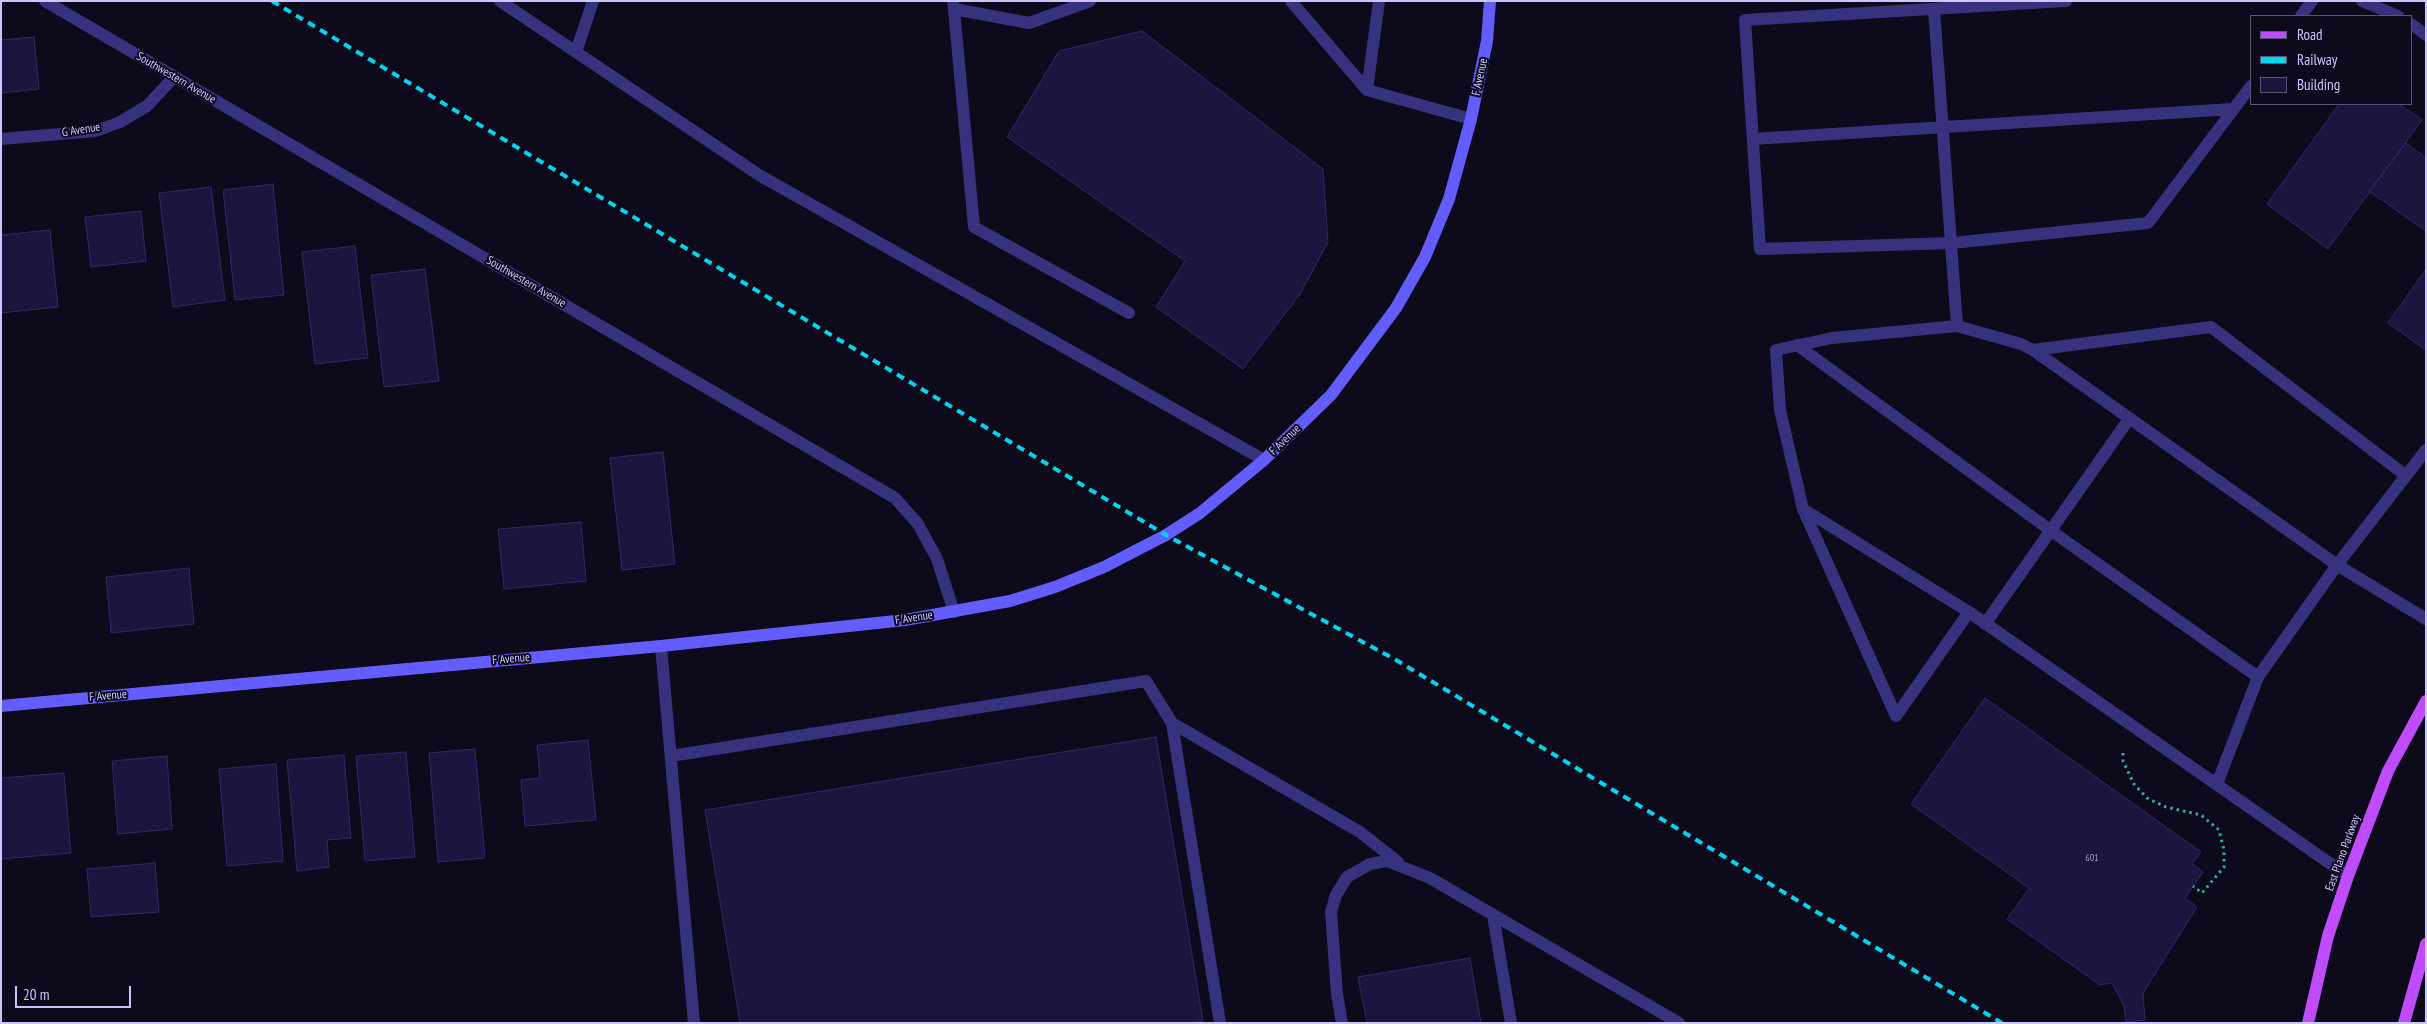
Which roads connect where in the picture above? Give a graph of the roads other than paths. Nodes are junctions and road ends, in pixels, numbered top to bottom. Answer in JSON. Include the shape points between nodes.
{"nodes":[{"id":1,"x":45,"y":1,"type":"edge"},
{"id":2,"x":500,"y":1,"type":"edge"},
{"id":3,"x":593,"y":1,"type":"edge"},
{"id":4,"x":1090,"y":1,"type":"edge"},
{"id":5,"x":1291,"y":1,"type":"edge"},
{"id":6,"x":1379,"y":1,"type":"edge"},
{"id":7,"x":1490,"y":1,"type":"edge"},
{"id":8,"x":2066,"y":1,"type":"edge"},
{"id":9,"x":2312,"y":1,"type":"edge"},
{"id":10,"x":2362,"y":1,"type":"edge"},
{"id":11,"x":954,"y":5,"type":"edge"},
{"id":12,"x":1934,"y":9,"type":"junction"},
{"id":13,"x":2302,"y":15,"type":"edge"},
{"id":14,"x":2396,"y":15,"type":"edge"},
{"id":15,"x":2412,"y":25,"type":"edge"},
{"id":16,"x":2426,"y":35,"type":"edge"},
{"id":17,"x":576,"y":52,"type":"junction"},
{"id":18,"x":174,"y":77,"type":"junction"},
{"id":19,"x":2250,"y":87,"type":"edge"},
{"id":20,"x":1368,"y":90,"type":"junction"},
{"id":21,"x":2233,"y":110,"type":"junction"},
{"id":22,"x":1471,"y":119,"type":"junction"},
{"id":23,"x":1944,"y":127,"type":"junction"},
{"id":24,"x":1,"y":139,"type":"edge"},
{"id":25,"x":1753,"y":139,"type":"junction"},
{"id":26,"x":1952,"y":243,"type":"junction"},
{"id":27,"x":1129,"y":313,"type":"dead end"},
{"id":28,"x":1957,"y":326,"type":"junction"},
{"id":29,"x":1797,"y":345,"type":"junction"},
{"id":30,"x":2033,"y":350,"type":"junction"},
{"id":31,"x":2128,"y":419,"type":"junction"},
{"id":32,"x":2426,"y":450,"type":"edge"},
{"id":33,"x":1264,"y":460,"type":"junction"},
{"id":34,"x":2405,"y":475,"type":"junction"},
{"id":35,"x":1803,"y":508,"type":"junction"},
{"id":36,"x":2050,"y":530,"type":"junction"},
{"id":37,"x":2337,"y":565,"type":"junction"},
{"id":38,"x":954,"y":612,"type":"junction"},
{"id":39,"x":1968,"y":612,"type":"junction"},
{"id":40,"x":2426,"y":619,"type":"edge"},
{"id":41,"x":1985,"y":624,"type":"junction"},
{"id":42,"x":661,"y":646,"type":"junction"},
{"id":43,"x":2258,"y":677,"type":"junction"},
{"id":44,"x":2426,"y":701,"type":"edge"},
{"id":45,"x":1,"y":706,"type":"edge"},
{"id":46,"x":1172,"y":723,"type":"junction"},
{"id":47,"x":671,"y":756,"type":"junction"},
{"id":48,"x":2217,"y":784,"type":"junction"},
{"id":49,"x":1406,"y":868,"type":"junction"},
{"id":50,"x":2348,"y":876,"type":"junction"},
{"id":51,"x":1493,"y":914,"type":"junction"},
{"id":52,"x":2426,"y":944,"type":"edge"},
{"id":53,"x":694,"y":1023,"type":"edge"},
{"id":54,"x":1220,"y":1023,"type":"edge"},
{"id":55,"x":1342,"y":1023,"type":"edge"},
{"id":56,"x":1511,"y":1023,"type":"edge"},
{"id":57,"x":1679,"y":1023,"type":"edge"},
{"id":58,"x":2308,"y":1023,"type":"edge"},
{"id":59,"x":2404,"y":1023,"type":"edge"}],
"edges":[{"from":1,"to":18,"type":"street","name":"Southwestern Avenue"},
{"from":2,"to":17,"type":"street"},
{"from":3,"to":17,"type":"street"},
{"from":4,"to":11,"type":"street","via":[[1029,23]]},
{"from":5,"to":20,"type":"street"},
{"from":6,"to":20,"type":"street"},
{"from":7,"to":22,"type":"street","name":"F Avenue","via":[[1487,41]]},
{"from":8,"to":12,"type":"street"},
{"from":9,"to":13,"type":"street"},
{"from":10,"to":14,"type":"street"},
{"from":11,"to":27,"type":"street","via":[[974,227]]},
{"from":12,"to":23,"type":"street"},
{"from":12,"to":25,"type":"street","via":[[1746,20]]},
{"from":15,"to":16,"type":"street"},
{"from":17,"to":33,"type":"street","via":[[759,175]]},
{"from":18,"to":24,"type":"street","name":"G Avenue","via":[[146,106],[120,122],[96,131]]},
{"from":18,"to":38,"type":"street","name":"Southwestern Avenue","via":[[895,498],[918,524],[937,559]]},
{"from":19,"to":21,"type":"street"},
{"from":20,"to":22,"type":"street"},
{"from":21,"to":23,"type":"street"},
{"from":21,"to":26,"type":"street","via":[[2148,223]]},
{"from":22,"to":33,"type":"street","name":"F Avenue","via":[[1448,199],[1425,258],[1396,308],[1331,395]]},
{"from":23,"to":25,"type":"street"},
{"from":23,"to":26,"type":"street"},
{"from":25,"to":26,"type":"street","via":[[1760,249]]},
{"from":26,"to":28,"type":"street"},
{"from":28,"to":29,"type":"street","via":[[1832,338]]},
{"from":28,"to":30,"type":"street"},
{"from":29,"to":35,"type":"street","via":[[1776,350],[1780,410]]},
{"from":29,"to":36,"type":"street"},
{"from":30,"to":31,"type":"street"},
{"from":30,"to":34,"type":"street","via":[[2211,327]]},
{"from":31,"to":36,"type":"street"},
{"from":31,"to":37,"type":"street"},
{"from":32,"to":34,"type":"street"},
{"from":33,"to":38,"type":"street","name":"F Avenue","via":[[1193,517],[1104,567],[1019,598]]},
{"from":34,"to":37,"type":"street"},
{"from":35,"to":39,"type":"street"},
{"from":35,"to":39,"type":"street","via":[[1896,716]]},
{"from":36,"to":41,"type":"street"},
{"from":36,"to":43,"type":"street"},
{"from":37,"to":40,"type":"street"},
{"from":37,"to":43,"type":"street"},
{"from":38,"to":42,"type":"street","name":"F Avenue","via":[[851,627]]},
{"from":39,"to":41,"type":"street"},
{"from":41,"to":48,"type":"street"},
{"from":42,"to":45,"type":"street","name":"F Avenue"},
{"from":42,"to":47,"type":"street"},
{"from":43,"to":48,"type":"street"},
{"from":44,"to":50,"type":"main road","name":"East Plano Parkway","via":[[2388,771]]},
{"from":46,"to":47,"type":"street","via":[[1146,681]]},
{"from":46,"to":49,"type":"street","via":[[1360,832]]},
{"from":46,"to":54,"type":"street"},
{"from":47,"to":53,"type":"street"},
{"from":48,"to":50,"type":"street"},
{"from":49,"to":51,"type":"street"},
{"from":49,"to":55,"type":"street","via":[[1387,861],[1370,864],[1347,877],[1336,895],[1332,912]]},
{"from":50,"to":58,"type":"main road","name":"East Plano Parkway","via":[[2328,936]]},
{"from":51,"to":56,"type":"street"},
{"from":51,"to":57,"type":"street"},
{"from":52,"to":59,"type":"main road"}]}
